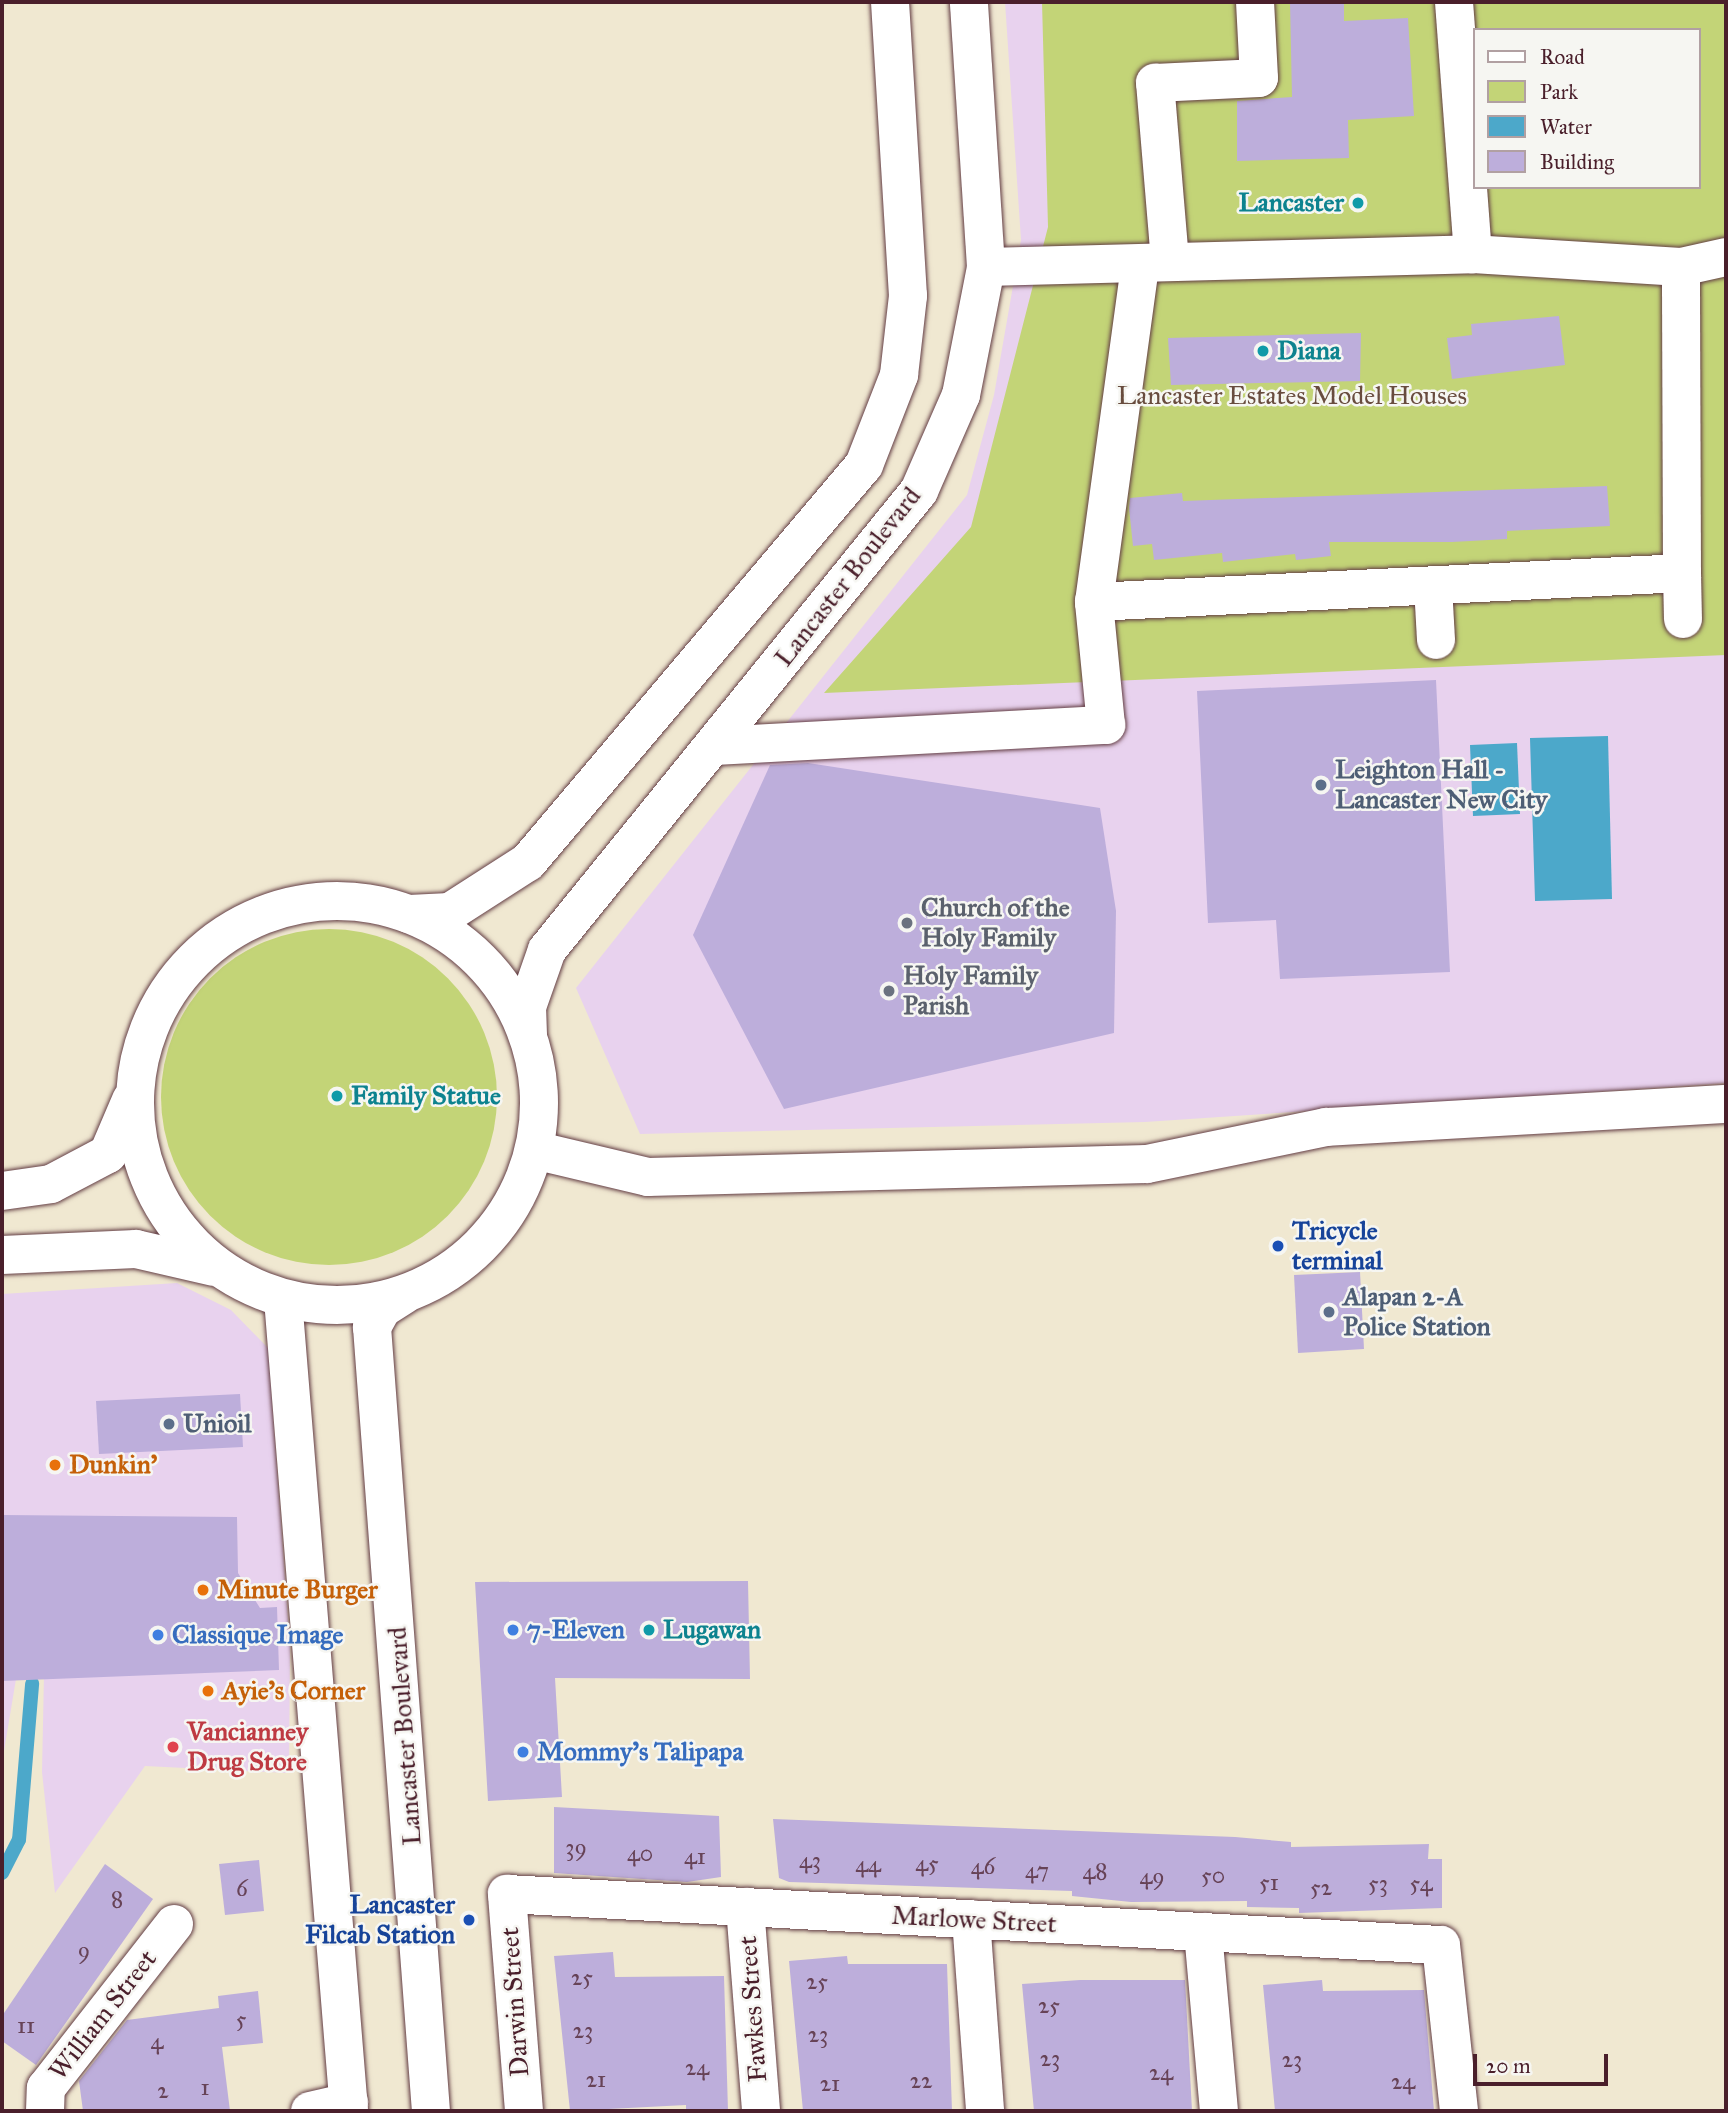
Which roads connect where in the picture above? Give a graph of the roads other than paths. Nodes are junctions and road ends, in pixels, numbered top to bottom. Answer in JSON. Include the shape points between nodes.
{"nodes":[{"id":1,"x":890,"y":2,"type":"edge"},
{"id":2,"x":969,"y":2,"type":"edge"},
{"id":3,"x":1255,"y":2,"type":"edge"},
{"id":4,"x":1454,"y":2,"type":"edge"},
{"id":5,"x":1473,"y":254,"type":"junction"},
{"id":6,"x":1726,"y":257,"type":"edge"},
{"id":7,"x":1155,"y":263,"type":"junction"},
{"id":8,"x":986,"y":267,"type":"junction"},
{"id":9,"x":1681,"y":267,"type":"junction"},
{"id":10,"x":1682,"y":573,"type":"junction"},
{"id":11,"x":1433,"y":586,"type":"junction"},
{"id":12,"x":1094,"y":602,"type":"junction"},
{"id":13,"x":1684,"y":620,"type":"dead end"},
{"id":14,"x":1436,"y":640,"type":"dead end"},
{"id":15,"x":715,"y":746,"type":"junction"},
{"id":16,"x":409,"y":914,"type":"junction"},
{"id":17,"x":528,"y":1036,"type":"junction"},
{"id":18,"x":132,"y":1094,"type":"junction"},
{"id":19,"x":1726,"y":1104,"type":"edge"},
{"id":20,"x":534,"y":1150,"type":"junction"},
{"id":21,"x":2,"y":1191,"type":"edge"},
{"id":22,"x":2,"y":1255,"type":"edge"},
{"id":23,"x":220,"y":1269,"type":"junction"},
{"id":24,"x":405,"y":1294,"type":"junction"},
{"id":25,"x":283,"y":1299,"type":"junction"},
{"id":26,"x":507,"y":1894,"type":"joint"},
{"id":27,"x":745,"y":1907,"type":"junction"},
{"id":28,"x":971,"y":1919,"type":"junction"},
{"id":29,"x":174,"y":1924,"type":"dead end"},
{"id":30,"x":1203,"y":1932,"type":"junction"},
{"id":31,"x":349,"y":2107,"type":"edge"},
{"id":32,"x":45,"y":2111,"type":"edge"},
{"id":33,"x":310,"y":2111,"type":"edge"},
{"id":34,"x":431,"y":2111,"type":"edge"},
{"id":35,"x":524,"y":2111,"type":"edge"},
{"id":36,"x":761,"y":2111,"type":"edge"},
{"id":37,"x":985,"y":2111,"type":"edge"},
{"id":38,"x":1219,"y":2111,"type":"edge"},
{"id":39,"x":1459,"y":2111,"type":"edge"}],
"edges":[{"from":1,"to":16,"type":"street","via":[[908,296],[898,374],[864,465],[528,862],[450,912]]},
{"from":2,"to":8,"type":"street","name":"Lancaster Boulevard"},
{"from":3,"to":7,"type":"street","via":[[1259,78],[1155,83]]},
{"from":4,"to":5,"type":"street"},
{"from":5,"to":7,"type":"street"},
{"from":5,"to":9,"type":"street"},
{"from":6,"to":9,"type":"street"},
{"from":7,"to":8,"type":"street"},
{"from":7,"to":12,"type":"street"},
{"from":8,"to":15,"type":"street","name":"Lancaster Boulevard","via":[[961,395],[919,491]]},
{"from":9,"to":10,"type":"street"},
{"from":10,"to":11,"type":"street"},
{"from":10,"to":13,"type":"street"},
{"from":11,"to":12,"type":"street"},
{"from":11,"to":14,"type":"street"},
{"from":12,"to":15,"type":"street","via":[[1106,725]]},
{"from":15,"to":17,"type":"street","name":"Lancaster Boulevard","via":[[547,950],[527,1007]]},
{"from":16,"to":17,"type":"street","via":[[482,962],[510,996]]},
{"from":16,"to":18,"type":"street","via":[[355,901],[301,904],[248,920],[202,950],[166,991],[142,1041]]},
{"from":17,"to":20,"type":"street","via":[[540,1112]]},
{"from":18,"to":21,"type":"street","via":[[108,1154],[51,1184]]},
{"from":18,"to":23,"type":"street","via":[[141,1162],[172,1223]]},
{"from":19,"to":20,"type":"street","via":[[1326,1127],[1147,1164],[648,1177]]},
{"from":20,"to":24,"type":"street","via":[[517,1197],[488,1239],[450,1271]]},
{"from":22,"to":23,"type":"street","via":[[136,1249]]},
{"from":23,"to":25,"type":"street"},
{"from":24,"to":25,"type":"street","via":[[365,1304]]},
{"from":24,"to":34,"type":"street","name":"Lancaster Boulevard","via":[[382,1309],[372,1327]]},
{"from":25,"to":31,"type":"street"},
{"from":26,"to":27,"type":"street","name":"Marlowe Street"},
{"from":26,"to":35,"type":"street","name":"Darwin Street"},
{"from":27,"to":28,"type":"street","name":"Marlowe Street"},
{"from":27,"to":36,"type":"street","name":"Fawkes Street"},
{"from":28,"to":30,"type":"street","name":"Marlowe Street"},
{"from":28,"to":37,"type":"street"},
{"from":29,"to":32,"type":"street","name":"William Street","via":[[46,2088]]},
{"from":30,"to":38,"type":"street"},
{"from":30,"to":39,"type":"street","name":"Marlowe Street","via":[[1441,1945]]},
{"from":31,"to":33,"type":"street"}]}
